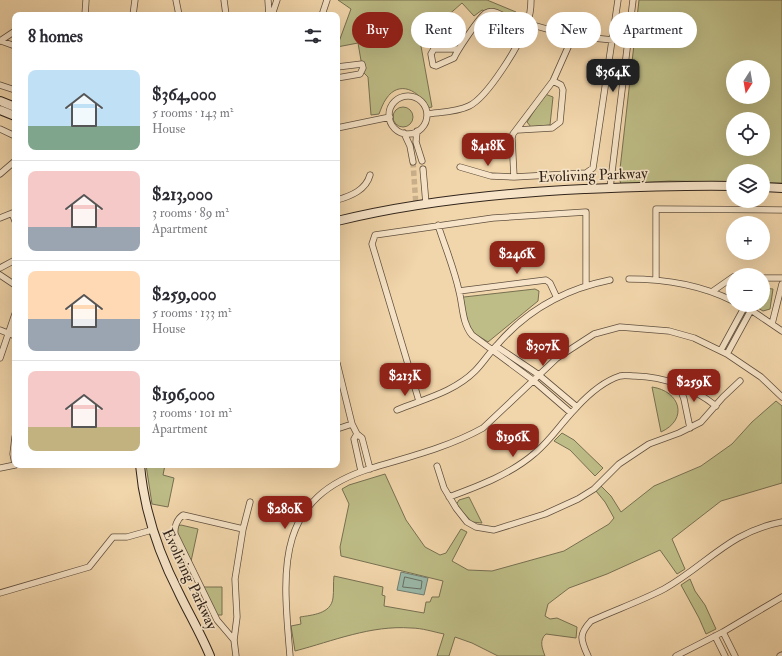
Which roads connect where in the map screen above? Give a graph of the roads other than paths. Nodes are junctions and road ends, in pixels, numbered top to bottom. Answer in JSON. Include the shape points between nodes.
{"nodes":[{"id":1,"x":86,"y":0,"type":"edge"},
{"id":2,"x":135,"y":0,"type":"edge"},
{"id":3,"x":176,"y":0,"type":"edge"},
{"id":4,"x":224,"y":0,"type":"edge"},
{"id":5,"x":268,"y":0,"type":"edge"},
{"id":6,"x":277,"y":0,"type":"edge"},
{"id":7,"x":327,"y":0,"type":"edge"},
{"id":8,"x":531,"y":0,"type":"edge"},
{"id":9,"x":618,"y":0,"type":"edge"},
{"id":10,"x":633,"y":0,"type":"edge"},
{"id":11,"x":85,"y":12,"type":"edge"},
{"id":12,"x":133,"y":12,"type":"edge"},
{"id":13,"x":178,"y":12,"type":"edge"},
{"id":14,"x":226,"y":12,"type":"edge"},
{"id":15,"x":270,"y":12,"type":"edge"},
{"id":16,"x":272,"y":12,"type":"edge"},
{"id":17,"x":323,"y":12,"type":"edge"},
{"id":18,"x":529,"y":12,"type":"edge"},
{"id":19,"x":616,"y":12,"type":"edge"},
{"id":20,"x":474,"y":29,"type":"edge"},
{"id":21,"x":12,"y":33,"type":"edge"},
{"id":22,"x":466,"y":40,"type":"edge"},
{"id":23,"x":1,"y":41,"type":"edge"},
{"id":24,"x":12,"y":45,"type":"edge"},
{"id":25,"x":458,"y":48,"type":"joint"},
{"id":26,"x":516,"y":48,"type":"edge"},
{"id":27,"x":568,"y":48,"type":"edge"},
{"id":28,"x":612,"y":48,"type":"edge"},
{"id":29,"x":340,"y":66,"type":"edge"},
{"id":30,"x":340,"y":77,"type":"edge"},
{"id":31,"x":553,"y":81,"type":"junction"},
{"id":32,"x":0,"y":84,"type":"edge"},
{"id":33,"x":12,"y":89,"type":"edge"},
{"id":34,"x":0,"y":101,"type":"edge"},
{"id":35,"x":12,"y":106,"type":"edge"},
{"id":36,"x":0,"y":110,"type":"edge"},
{"id":37,"x":427,"y":114,"type":"junction"},
{"id":38,"x":12,"y":115,"type":"edge"},
{"id":39,"x":390,"y":117,"type":"junction"},
{"id":40,"x":340,"y":127,"type":"edge"},
{"id":41,"x":0,"y":129,"type":"edge"},
{"id":42,"x":517,"y":130,"type":"junction"},
{"id":43,"x":417,"y":131,"type":"junction"},
{"id":44,"x":404,"y":133,"type":"junction"},
{"id":45,"x":12,"y":135,"type":"edge"},
{"id":46,"x":413,"y":162,"type":"tunnel mouth"},
{"id":47,"x":422,"y":162,"type":"dead end"},
{"id":48,"x":12,"y":163,"type":"edge"},
{"id":49,"x":460,"y":167,"type":"dead end"},
{"id":50,"x":423,"y":169,"type":"dead end"},
{"id":51,"x":0,"y":174,"type":"edge"},
{"id":52,"x":370,"y":175,"type":"dead end"},
{"id":53,"x":514,"y":177,"type":"junction"},
{"id":54,"x":726,"y":186,"type":"edge"},
{"id":55,"x":770,"y":187,"type":"edge"},
{"id":56,"x":610,"y":188,"type":"junction"},
{"id":57,"x":782,"y":188,"type":"edge"},
{"id":58,"x":340,"y":199,"type":"edge"},
{"id":59,"x":426,"y":204,"type":"junction"},
{"id":60,"x":782,"y":210,"type":"edge"},
{"id":61,"x":12,"y":213,"type":"edge"},
{"id":62,"x":0,"y":218,"type":"edge"},
{"id":63,"x":340,"y":220,"type":"edge"},
{"id":64,"x":438,"y":225,"type":"junction"},
{"id":65,"x":12,"y":262,"type":"edge"},
{"id":66,"x":0,"y":268,"type":"edge"},
{"id":67,"x":0,"y":276,"type":"edge"},
{"id":68,"x":770,"y":278,"type":"edge"},
{"id":69,"x":782,"y":278,"type":"edge"},
{"id":70,"x":629,"y":279,"type":"dead end"},
{"id":71,"x":656,"y":279,"type":"junction"},
{"id":72,"x":610,"y":280,"type":"dead end"},
{"id":73,"x":12,"y":283,"type":"edge"},
{"id":74,"x":726,"y":283,"type":"edge"},
{"id":75,"x":782,"y":284,"type":"edge"},
{"id":76,"x":586,"y":285,"type":"junction"},
{"id":77,"x":459,"y":291,"type":"junction"},
{"id":78,"x":714,"y":292,"type":"junction"},
{"id":79,"x":557,"y":298,"type":"junction"},
{"id":80,"x":726,"y":298,"type":"edge"},
{"id":81,"x":741,"y":312,"type":"edge"},
{"id":82,"x":750,"y":312,"type":"edge"},
{"id":83,"x":754,"y":312,"type":"edge"},
{"id":84,"x":12,"y":323,"type":"edge"},
{"id":85,"x":772,"y":324,"type":"junction"},
{"id":86,"x":0,"y":330,"type":"edge"},
{"id":87,"x":782,"y":331,"type":"edge"},
{"id":88,"x":8,"y":334,"type":"junction"},
{"id":89,"x":12,"y":335,"type":"edge"},
{"id":90,"x":496,"y":346,"type":"junction"},
{"id":91,"x":721,"y":350,"type":"junction"},
{"id":92,"x":492,"y":351,"type":"junction"},
{"id":93,"x":727,"y":354,"type":"junction"},
{"id":94,"x":0,"y":358,"type":"edge"},
{"id":95,"x":340,"y":375,"type":"edge"},
{"id":96,"x":539,"y":375,"type":"junction"},
{"id":97,"x":740,"y":381,"type":"dead end"},
{"id":98,"x":534,"y":382,"type":"junction"},
{"id":99,"x":678,"y":383,"type":"junction"},
{"id":100,"x":782,"y":397,"type":"edge"},
{"id":101,"x":419,"y":401,"type":"junction"},
{"id":102,"x":716,"y":406,"type":"junction"},
{"id":103,"x":577,"y":407,"type":"junction"},
{"id":104,"x":397,"y":410,"type":"dead end"},
{"id":105,"x":571,"y":413,"type":"junction"},
{"id":106,"x":352,"y":424,"type":"junction"},
{"id":107,"x":340,"y":428,"type":"edge"},
{"id":108,"x":690,"y":428,"type":"junction"},
{"id":109,"x":357,"y":434,"type":"junction"},
{"id":110,"x":12,"y":465,"type":"edge"},
{"id":111,"x":437,"y":466,"type":"dead end"},
{"id":112,"x":0,"y":468,"type":"edge"},
{"id":113,"x":140,"y":468,"type":"edge"},
{"id":114,"x":370,"y":468,"type":"junction"},
{"id":115,"x":361,"y":471,"type":"junction"},
{"id":116,"x":449,"y":497,"type":"junction"},
{"id":117,"x":250,"y":502,"type":"dead end"},
{"id":118,"x":782,"y":522,"type":"edge"},
{"id":119,"x":243,"y":529,"type":"junction"},
{"id":120,"x":152,"y":530,"type":"junction"},
{"id":121,"x":0,"y":593,"type":"edge"},
{"id":122,"x":782,"y":597,"type":"edge"},
{"id":123,"x":723,"y":632,"type":"junction"},
{"id":124,"x":715,"y":636,"type":"junction"},
{"id":125,"x":234,"y":640,"type":"junction"},
{"id":126,"x":210,"y":656,"type":"edge"},
{"id":127,"x":236,"y":656,"type":"edge"},
{"id":128,"x":290,"y":656,"type":"edge"},
{"id":129,"x":588,"y":656,"type":"edge"},
{"id":130,"x":676,"y":656,"type":"edge"},
{"id":131,"x":725,"y":656,"type":"edge"},
{"id":132,"x":735,"y":656,"type":"edge"}],
"edges":[{"from":1,"to":11,"type":"street"},
{"from":2,"to":12,"type":"street"},
{"from":3,"to":13,"type":"street"},
{"from":4,"to":14,"type":"street"},
{"from":5,"to":15,"type":"street"},
{"from":6,"to":16,"type":"street"},
{"from":7,"to":17,"type":"street"},
{"from":8,"to":18,"type":"street"},
{"from":9,"to":19,"type":"street"},
{"from":10,"to":56,"type":"street"},
{"from":20,"to":22,"type":"street"},
{"from":21,"to":23,"type":"street"},
{"from":23,"to":24,"type":"street"},
{"from":25,"to":25,"type":"street","via":[[454,58],[433,65],[431,54],[434,49]]},
{"from":26,"to":37,"type":"street","via":[[481,98],[462,109]]},
{"from":27,"to":31,"type":"street"},
{"from":28,"to":53,"type":"street","via":[[593,168],[586,173]]},
{"from":29,"to":30,"type":"street","via":[[358,63],[362,64],[363,68],[360,74]]},
{"from":31,"to":42,"type":"street"},
{"from":31,"to":42,"type":"street","via":[[561,85],[563,90],[560,122],[552,128]]},
{"from":32,"to":33,"type":"street"},
{"from":34,"to":35,"type":"street"},
{"from":36,"to":38,"type":"street"},
{"from":37,"to":39,"type":"street","via":[[421,101],[409,96],[400,98],[393,104]]},
{"from":37,"to":43,"type":"street","via":[[426,122]]},
{"from":39,"to":40,"type":"street"},
{"from":39,"to":44,"type":"street","via":[[393,126]]},
{"from":41,"to":45,"type":"street"},
{"from":42,"to":53,"type":"street","via":[[512,138]]},
{"from":43,"to":44,"type":"street"},
{"from":43,"to":47,"type":"street","via":[[416,142]]},
{"from":44,"to":46,"type":"street"},
{"from":48,"to":51,"type":"street"},
{"from":49,"to":53,"type":"street","via":[[491,176]]},
{"from":50,"to":59,"type":"street"},
{"from":52,"to":58,"type":"street","via":[[368,183],[361,190]]},
{"from":54,"to":56,"type":"street","name":"Evoliving Parkway"},
{"from":55,"to":57,"type":"street"},
{"from":56,"to":59,"type":"street","name":"Evoliving Parkway","via":[[521,192]]},
{"from":59,"to":63,"type":"street","name":"Evoliving Parkway"},
{"from":60,"to":71,"type":"street","via":[[656,209]]},
{"from":61,"to":62,"type":"street"},
{"from":64,"to":76,"type":"street","via":[[493,218],[586,212]]},
{"from":64,"to":77,"type":"street"},
{"from":64,"to":101,"type":"street","via":[[375,235],[372,244]]},
{"from":65,"to":66,"type":"street"},
{"from":67,"to":73,"type":"street"},
{"from":68,"to":69,"type":"street"},
{"from":70,"to":71,"type":"street"},
{"from":71,"to":78,"type":"street"},
{"from":72,"to":76,"type":"street"},
{"from":74,"to":78,"type":"street"},
{"from":75,"to":85,"type":"street"},
{"from":76,"to":79,"type":"street"},
{"from":77,"to":79,"type":"street","via":[[546,280]]},
{"from":77,"to":92,"type":"street","via":[[468,330]]},
{"from":78,"to":80,"type":"street"},
{"from":79,"to":90,"type":"street","via":[[521,321]]},
{"from":81,"to":91,"type":"street"},
{"from":82,"to":93,"type":"street"},
{"from":83,"to":85,"type":"street"},
{"from":84,"to":88,"type":"street"},
{"from":85,"to":87,"type":"street"},
{"from":86,"to":88,"type":"street"},
{"from":88,"to":89,"type":"street"},
{"from":88,"to":94,"type":"street"},
{"from":90,"to":92,"type":"street"},
{"from":90,"to":96,"type":"street"},
{"from":91,"to":93,"type":"street"},
{"from":91,"to":96,"type":"street","via":[[694,338],[669,331],[620,327],[594,334],[557,358]]},
{"from":92,"to":98,"type":"street"},
{"from":92,"to":101,"type":"street","via":[[475,371],[447,391]]},
{"from":93,"to":100,"type":"street","via":[[761,377]]},
{"from":95,"to":106,"type":"street"},
{"from":96,"to":98,"type":"street"},
{"from":96,"to":103,"type":"street"},
{"from":97,"to":102,"type":"street"},
{"from":98,"to":105,"type":"street"},
{"from":98,"to":114,"type":"street","via":[[483,428],[471,435]]},
{"from":99,"to":102,"type":"street"},
{"from":99,"to":103,"type":"street","via":[[664,378],[620,376],[598,388]]},
{"from":99,"to":108,"type":"street"},
{"from":101,"to":104,"type":"street"},
{"from":102,"to":108,"type":"street"},
{"from":103,"to":105,"type":"street"},
{"from":105,"to":116,"type":"street","via":[[535,454],[488,482]]},
{"from":106,"to":107,"type":"street"},
{"from":106,"to":109,"type":"street"},
{"from":108,"to":116,"type":"street","via":[[649,444],[619,464],[597,486],[578,499],[546,514],[494,530],[476,527],[467,522]]},
{"from":109,"to":114,"type":"street","via":[[362,438]]},
{"from":109,"to":115,"type":"street","via":[[354,439]]},
{"from":110,"to":112,"type":"street"},
{"from":111,"to":116,"type":"street"},
{"from":113,"to":120,"type":"street","name":"Evoliving Parkway","via":[[146,509]]},
{"from":114,"to":115,"type":"street"},
{"from":115,"to":128,"type":"street","via":[[339,480],[323,491],[304,511],[297,523],[289,552],[286,577],[286,617]]},
{"from":117,"to":119,"type":"street"},
{"from":118,"to":129,"type":"street","via":[[742,535],[692,572],[663,589],[592,620],[581,635]]},
{"from":119,"to":125,"type":"street","via":[[235,579],[237,617]]},
{"from":119,"to":125,"type":"street","via":[[184,515],[175,528],[175,534],[198,584],[217,620]]},
{"from":120,"to":121,"type":"street","via":[[127,537],[113,537],[89,567]]},
{"from":120,"to":126,"type":"street","name":"Evoliving Parkway","via":[[178,592]]},
{"from":122,"to":123,"type":"street"},
{"from":123,"to":124,"type":"street"},
{"from":123,"to":132,"type":"street"},
{"from":124,"to":130,"type":"street"},
{"from":124,"to":131,"type":"street"},
{"from":125,"to":127,"type":"street"}]}
